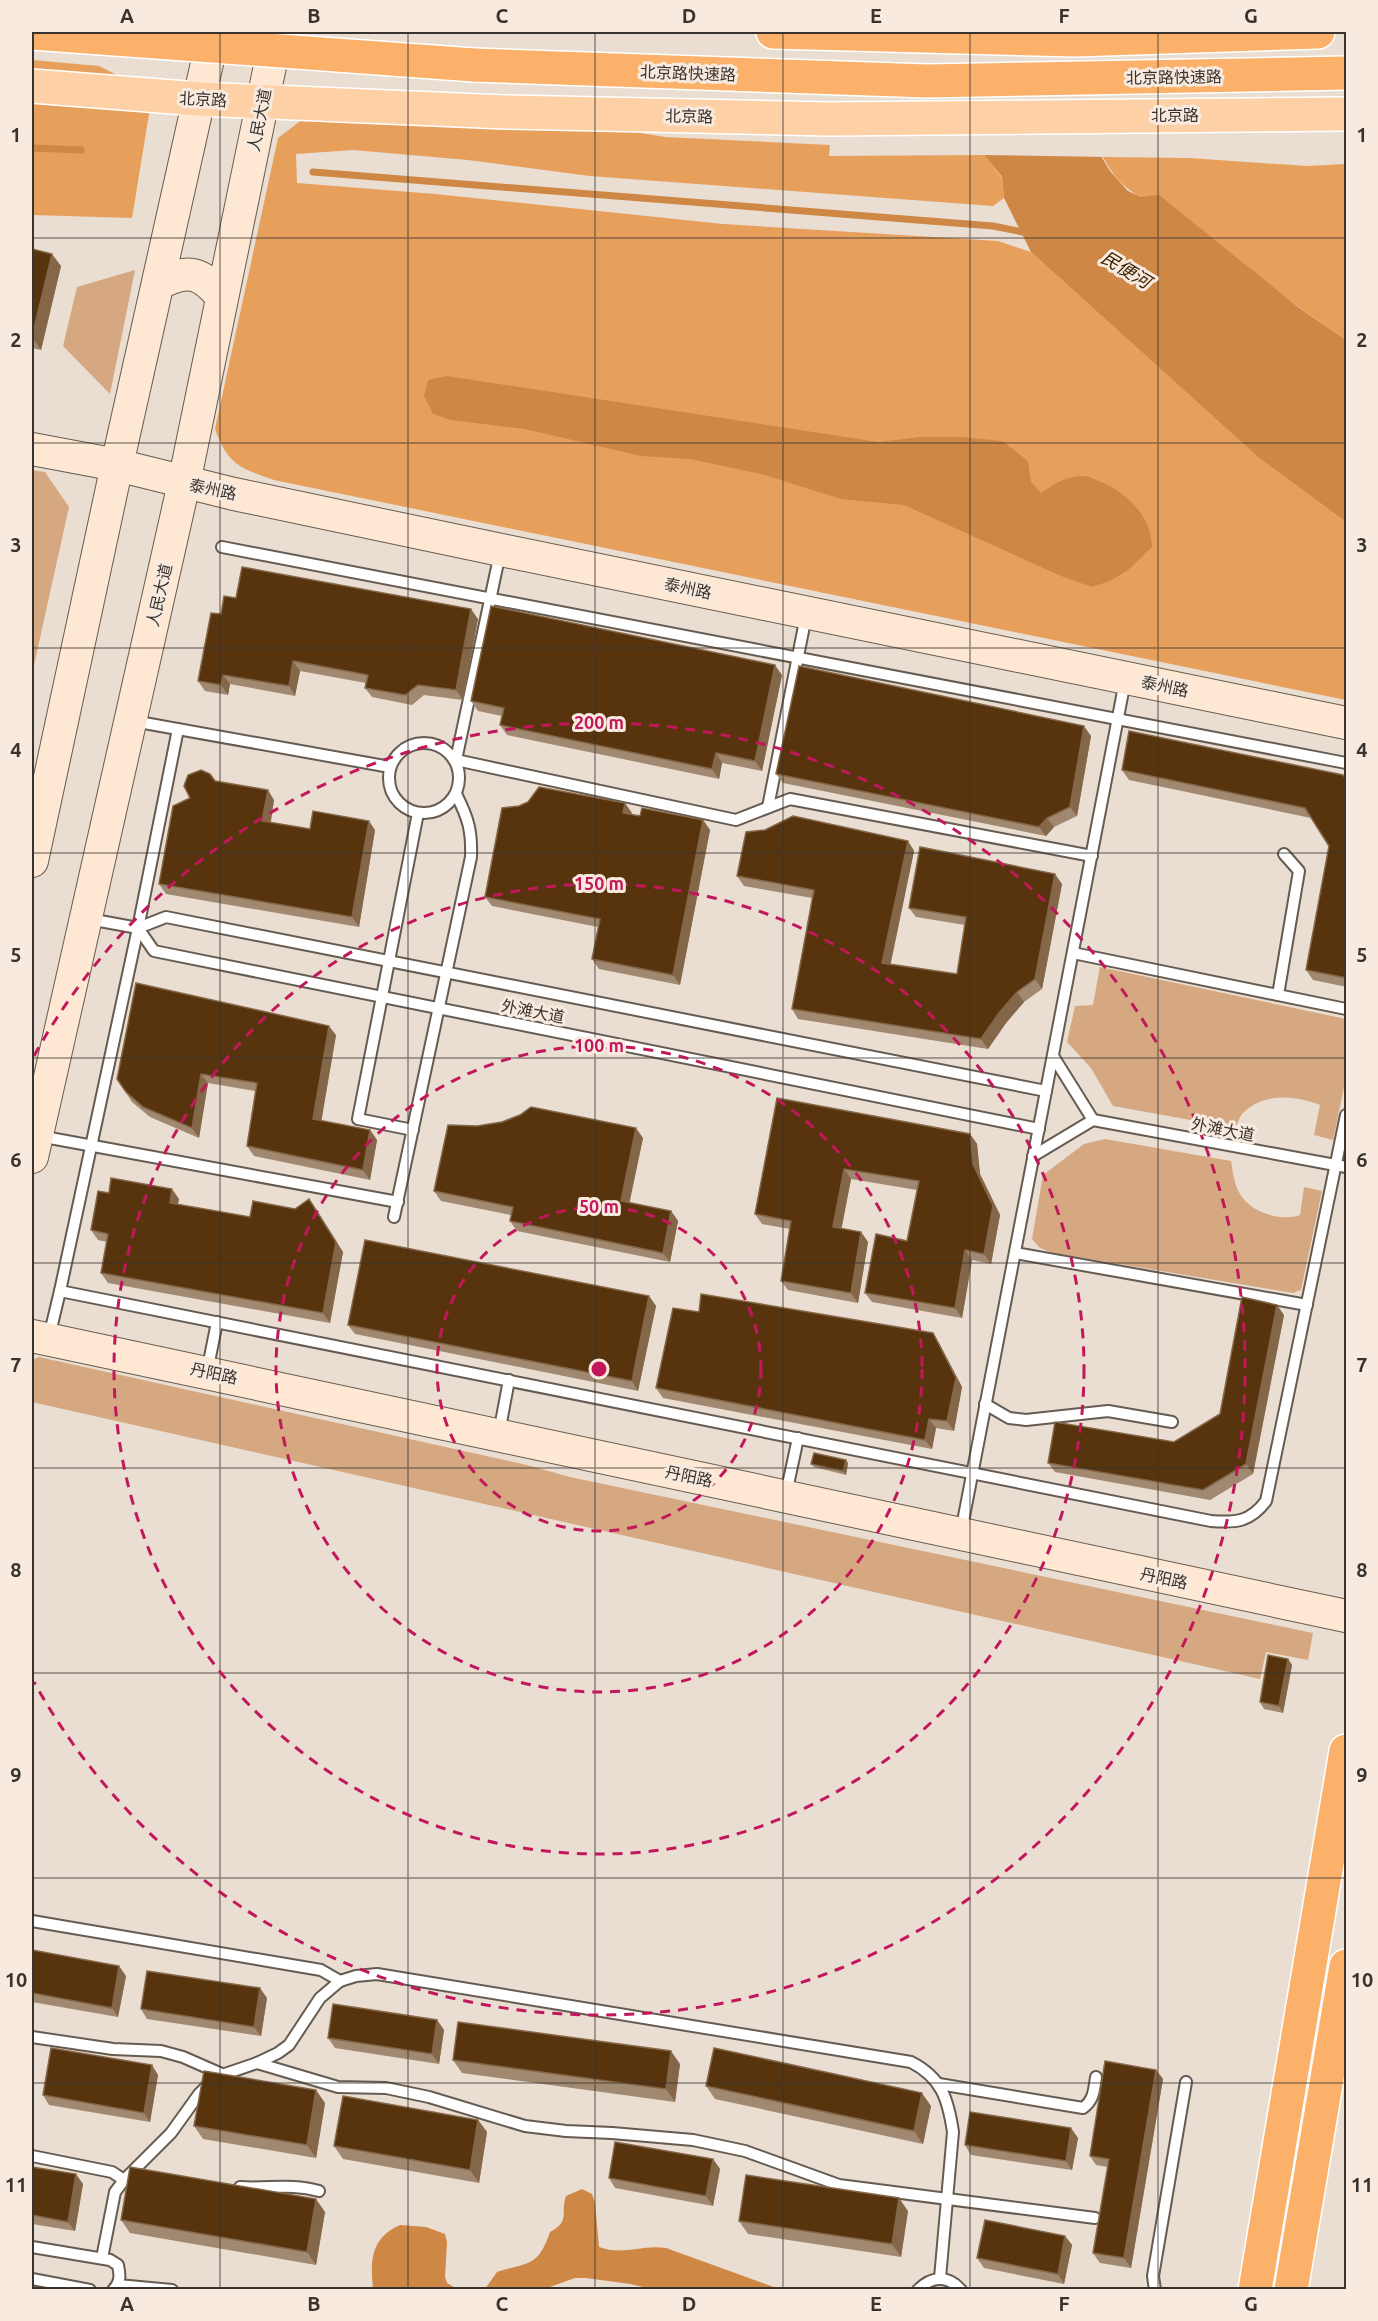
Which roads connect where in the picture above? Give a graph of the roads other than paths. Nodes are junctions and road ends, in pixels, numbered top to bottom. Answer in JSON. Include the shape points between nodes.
{"nodes":[{"id":1,"x":214,"y":32,"type":"edge"},
{"id":2,"x":277,"y":32,"type":"edge"},
{"id":3,"x":772,"y":32,"type":"edge"},
{"id":4,"x":1318,"y":32,"type":"edge"},
{"id":5,"x":32,"y":33,"type":"edge"},
{"id":6,"x":1347,"y":73,"type":"edge"},
{"id":7,"x":32,"y":86,"type":"edge"},
{"id":8,"x":199,"y":99,"type":"junction"},
{"id":9,"x":262,"y":102,"type":"junction"},
{"id":10,"x":1347,"y":114,"type":"edge"},
{"id":11,"x":158,"y":284,"type":"junction"},
{"id":12,"x":222,"y":297,"type":"junction"},
{"id":13,"x":32,"y":449,"type":"edge"},
{"id":14,"x":117,"y":465,"type":"junction"},
{"id":15,"x":184,"y":483,"type":"junction"},
{"id":16,"x":222,"y":547,"type":"dead end"},
{"id":17,"x":501,"y":550,"type":"junction"},
{"id":18,"x":490,"y":599,"type":"junction"},
{"id":19,"x":807,"y":612,"type":"junction"},
{"id":20,"x":798,"y":657,"type":"junction"},
{"id":21,"x":1126,"y":678,"type":"junction"},
{"id":22,"x":1118,"y":718,"type":"junction"},
{"id":23,"x":130,"y":721,"type":"junction"},
{"id":24,"x":1347,"y":723,"type":"edge"},
{"id":25,"x":178,"y":729,"type":"junction"},
{"id":26,"x":456,"y":760,"type":"junction"},
{"id":27,"x":1347,"y":763,"type":"edge"},
{"id":28,"x":390,"y":766,"type":"junction"},
{"id":29,"x":456,"y":794,"type":"junction"},
{"id":30,"x":768,"y":807,"type":"junction"},
{"id":31,"x":418,"y":813,"type":"junction"},
{"id":32,"x":1284,"y":854,"type":"dead end"},
{"id":33,"x":1092,"y":856,"type":"junction"},
{"id":34,"x":32,"y":861,"type":"edge"},
{"id":35,"x":86,"y":918,"type":"junction"},
{"id":36,"x":138,"y":928,"type":"junction"},
{"id":37,"x":1073,"y":953,"type":"junction"},
{"id":38,"x":389,"y":962,"type":"junction"},
{"id":39,"x":446,"y":973,"type":"junction"},
{"id":40,"x":1278,"y":994,"type":"junction"},
{"id":41,"x":382,"y":996,"type":"junction"},
{"id":42,"x":439,"y":1008,"type":"junction"},
{"id":43,"x":1347,"y":1009,"type":"edge"},
{"id":44,"x":1053,"y":1056,"type":"junction"},
{"id":45,"x":1046,"y":1091,"type":"junction"},
{"id":46,"x":1347,"y":1115,"type":"edge"},
{"id":47,"x":1093,"y":1120,"type":"junction"},
{"id":48,"x":1039,"y":1129,"type":"junction"},
{"id":49,"x":413,"y":1130,"type":"junction"},
{"id":50,"x":34,"y":1146,"type":"edge"},
{"id":51,"x":91,"y":1146,"type":"junction"},
{"id":52,"x":1033,"y":1156,"type":"junction"},
{"id":53,"x":1341,"y":1166,"type":"edge"},
{"id":54,"x":398,"y":1202,"type":"junction"},
{"id":55,"x":394,"y":1217,"type":"dead end"},
{"id":56,"x":1015,"y":1253,"type":"junction"},
{"id":57,"x":60,"y":1291,"type":"junction"},
{"id":58,"x":1307,"y":1305,"type":"junction"},
{"id":59,"x":217,"y":1322,"type":"junction"},
{"id":60,"x":40,"y":1337,"type":"edge"},
{"id":61,"x":207,"y":1372,"type":"junction"},
{"id":62,"x":509,"y":1380,"type":"junction"},
{"id":63,"x":986,"y":1404,"type":"junction"},
{"id":64,"x":1172,"y":1422,"type":"dead end"},
{"id":65,"x":498,"y":1434,"type":"junction"},
{"id":66,"x":798,"y":1438,"type":"junction"},
{"id":67,"x":972,"y":1473,"type":"junction"},
{"id":68,"x":785,"y":1496,"type":"junction"},
{"id":69,"x":960,"y":1534,"type":"junction"},
{"id":70,"x":1347,"y":1616,"type":"edge"},
{"id":71,"x":1347,"y":1751,"type":"edge"},
{"id":72,"x":32,"y":1921,"type":"edge"},
{"id":73,"x":1347,"y":1966,"type":"edge"},
{"id":74,"x":340,"y":1981,"type":"junction"},
{"id":75,"x":32,"y":2037,"type":"edge"},
{"id":76,"x":257,"y":2063,"type":"junction"},
{"id":77,"x":224,"y":2075,"type":"junction"},
{"id":78,"x":1096,"y":2077,"type":"dead end"},
{"id":79,"x":1186,"y":2082,"type":"dead end"},
{"id":80,"x":939,"y":2084,"type":"junction"},
{"id":81,"x":32,"y":2156,"type":"edge"},
{"id":82,"x":124,"y":2180,"type":"junction"},
{"id":83,"x":231,"y":2187,"type":"edge"},
{"id":84,"x":319,"y":2191,"type":"dead end"},
{"id":85,"x":947,"y":2198,"type":"junction"},
{"id":86,"x":1095,"y":2218,"type":"dead end"},
{"id":87,"x":32,"y":2247,"type":"edge"},
{"id":88,"x":102,"y":2258,"type":"junction"},
{"id":89,"x":940,"y":2278,"type":"junction"},
{"id":90,"x":32,"y":2279,"type":"edge"},
{"id":91,"x":116,"y":2287,"type":"edge"},
{"id":92,"x":90,"y":2289,"type":"edge"},
{"id":93,"x":172,"y":2289,"type":"edge"},
{"id":94,"x":918,"y":2289,"type":"edge"},
{"id":95,"x":961,"y":2289,"type":"edge"},
{"id":96,"x":1155,"y":2289,"type":"edge"},
{"id":97,"x":1255,"y":2289,"type":"edge"},
{"id":98,"x":1291,"y":2289,"type":"edge"}],
"edges":[{"from":1,"to":8,"type":"street"},
{"from":2,"to":9,"type":"street","name":"人民大道"},
{"from":3,"to":4,"type":"highway","via":[[1075,40]]},
{"from":5,"to":6,"type":"highway","name":"北京路快速路","bridge":true,"via":[[474,65],[927,81]]},
{"from":7,"to":8,"type":"main road","name":"北京路"},
{"from":8,"to":9,"type":"main road","name":"北京路"},
{"from":8,"to":11,"type":"street"},
{"from":9,"to":10,"type":"main road","name":"北京路","via":[[830,119]]},
{"from":9,"to":12,"type":"street","name":"人民大道"},
{"from":11,"to":12,"type":"street","via":[[175,275],[194,275],[208,280]]},
{"from":11,"to":14,"type":"street"},
{"from":12,"to":15,"type":"street","name":"人民大道"},
{"from":13,"to":14,"type":"street","name":"泰州路"},
{"from":14,"to":15,"type":"street","name":"泰州路"},
{"from":14,"to":34,"type":"street"},
{"from":15,"to":17,"type":"street","name":"泰州路"},
{"from":15,"to":23,"type":"street","name":"人民大道"},
{"from":16,"to":18,"type":"lane"},
{"from":17,"to":18,"type":"lane"},
{"from":17,"to":19,"type":"street","name":"泰州路"},
{"from":18,"to":20,"type":"lane"},
{"from":18,"to":26,"type":"lane"},
{"from":19,"to":20,"type":"lane"},
{"from":19,"to":21,"type":"street","name":"泰州路"},
{"from":20,"to":22,"type":"lane"},
{"from":20,"to":30,"type":"lane"},
{"from":21,"to":22,"type":"lane"},
{"from":21,"to":24,"type":"street","name":"泰州路"},
{"from":22,"to":27,"type":"lane"},
{"from":22,"to":33,"type":"lane"},
{"from":23,"to":25,"type":"lane"},
{"from":23,"to":35,"type":"street","name":"人民大道"},
{"from":25,"to":28,"type":"lane"},
{"from":25,"to":36,"type":"lane"},
{"from":26,"to":28,"type":"lane","via":[[439,745],[416,743],[404,748]]},
{"from":26,"to":29,"type":"lane","via":[[460,783]]},
{"from":26,"to":30,"type":"lane","via":[[736,820]]},
{"from":28,"to":31,"type":"lane","via":[[391,791],[397,801]]},
{"from":29,"to":31,"type":"lane","via":[[440,810]]},
{"from":29,"to":39,"type":"lane","via":[[468,817],[471,856]]},
{"from":30,"to":33,"type":"lane","via":[[790,799]]},
{"from":31,"to":38,"type":"lane"},
{"from":32,"to":40,"type":"lane","via":[[1299,871]]},
{"from":33,"to":37,"type":"lane"},
{"from":35,"to":36,"type":"lane"},
{"from":35,"to":50,"type":"street","name":"人民大道"},
{"from":36,"to":38,"type":"lane","name":"外滩大道","via":[[166,918]]},
{"from":36,"to":41,"type":"lane","name":"外滩大道","via":[[154,951]]},
{"from":36,"to":51,"type":"lane"},
{"from":37,"to":40,"type":"lane"},
{"from":37,"to":44,"type":"lane"},
{"from":38,"to":39,"type":"lane","name":"外滩大道"},
{"from":38,"to":41,"type":"lane"},
{"from":39,"to":42,"type":"lane"},
{"from":39,"to":45,"type":"lane","name":"外滩大道"},
{"from":40,"to":43,"type":"lane"},
{"from":41,"to":42,"type":"lane","name":"外滩大道"},
{"from":41,"to":49,"type":"lane","via":[[358,1119]]},
{"from":42,"to":48,"type":"lane","name":"外滩大道"},
{"from":42,"to":49,"type":"lane"},
{"from":44,"to":45,"type":"lane"},
{"from":44,"to":47,"type":"lane"},
{"from":45,"to":48,"type":"lane"},
{"from":46,"to":53,"type":"lane"},
{"from":47,"to":52,"type":"lane"},
{"from":47,"to":53,"type":"lane","name":"外滩大道"},
{"from":48,"to":52,"type":"lane"},
{"from":49,"to":54,"type":"lane"},
{"from":50,"to":51,"type":"lane"},
{"from":51,"to":54,"type":"lane"},
{"from":51,"to":57,"type":"lane"},
{"from":52,"to":56,"type":"lane"},
{"from":53,"to":58,"type":"lane"},
{"from":54,"to":55,"type":"lane"},
{"from":56,"to":58,"type":"lane"},
{"from":56,"to":63,"type":"lane"},
{"from":57,"to":59,"type":"lane"},
{"from":57,"to":60,"type":"lane"},
{"from":58,"to":67,"type":"lane","via":[[1269,1490],[1266,1502],[1256,1514],[1231,1523],[1211,1521]]},
{"from":59,"to":61,"type":"lane"},
{"from":59,"to":62,"type":"lane"},
{"from":60,"to":61,"type":"street","name":"丹阳路"},
{"from":61,"to":65,"type":"street","name":"丹阳路"},
{"from":62,"to":65,"type":"lane"},
{"from":62,"to":66,"type":"lane"},
{"from":63,"to":64,"type":"lane","via":[[1009,1418],[1026,1420],[1108,1411]]},
{"from":63,"to":67,"type":"lane"},
{"from":65,"to":68,"type":"street","name":"丹阳路"},
{"from":66,"to":67,"type":"lane"},
{"from":66,"to":68,"type":"lane"},
{"from":67,"to":69,"type":"lane"},
{"from":68,"to":69,"type":"street","name":"丹阳路"},
{"from":69,"to":70,"type":"street","name":"丹阳路"},
{"from":71,"to":97,"type":"highway"},
{"from":72,"to":74,"type":"lane","via":[[321,1970]]},
{"from":73,"to":98,"type":"highway"},
{"from":74,"to":76,"type":"lane","via":[[321,1998],[289,2045]]},
{"from":74,"to":80,"type":"lane","via":[[377,1974],[911,2062]]},
{"from":75,"to":77,"type":"lane","via":[[113,2049],[162,2051]]},
{"from":76,"to":77,"type":"lane"},
{"from":76,"to":85,"type":"lane","via":[[338,2087],[386,2088],[429,2097],[525,2126],[693,2140],[745,2151],[839,2185]]},
{"from":77,"to":82,"type":"lane","via":[[216,2077],[199,2094],[141,2171]]},
{"from":78,"to":80,"type":"lane","via":[[1090,2103],[1083,2108]]},
{"from":79,"to":96,"type":"lane","via":[[1153,2276]]},
{"from":80,"to":85,"type":"lane","via":[[953,2132]]},
{"from":81,"to":82,"type":"lane","via":[[112,2172]]},
{"from":82,"to":88,"type":"lane","via":[[116,2192]]},
{"from":83,"to":84,"type":"lane","via":[[287,2186]]},
{"from":85,"to":86,"type":"lane"},
{"from":85,"to":89,"type":"lane"},
{"from":87,"to":88,"type":"lane"},
{"from":88,"to":91,"type":"lane","via":[[118,2265]]},
{"from":89,"to":94,"type":"lane"},
{"from":89,"to":95,"type":"lane"},
{"from":90,"to":92,"type":"lane"},
{"from":91,"to":93,"type":"lane"}]}
